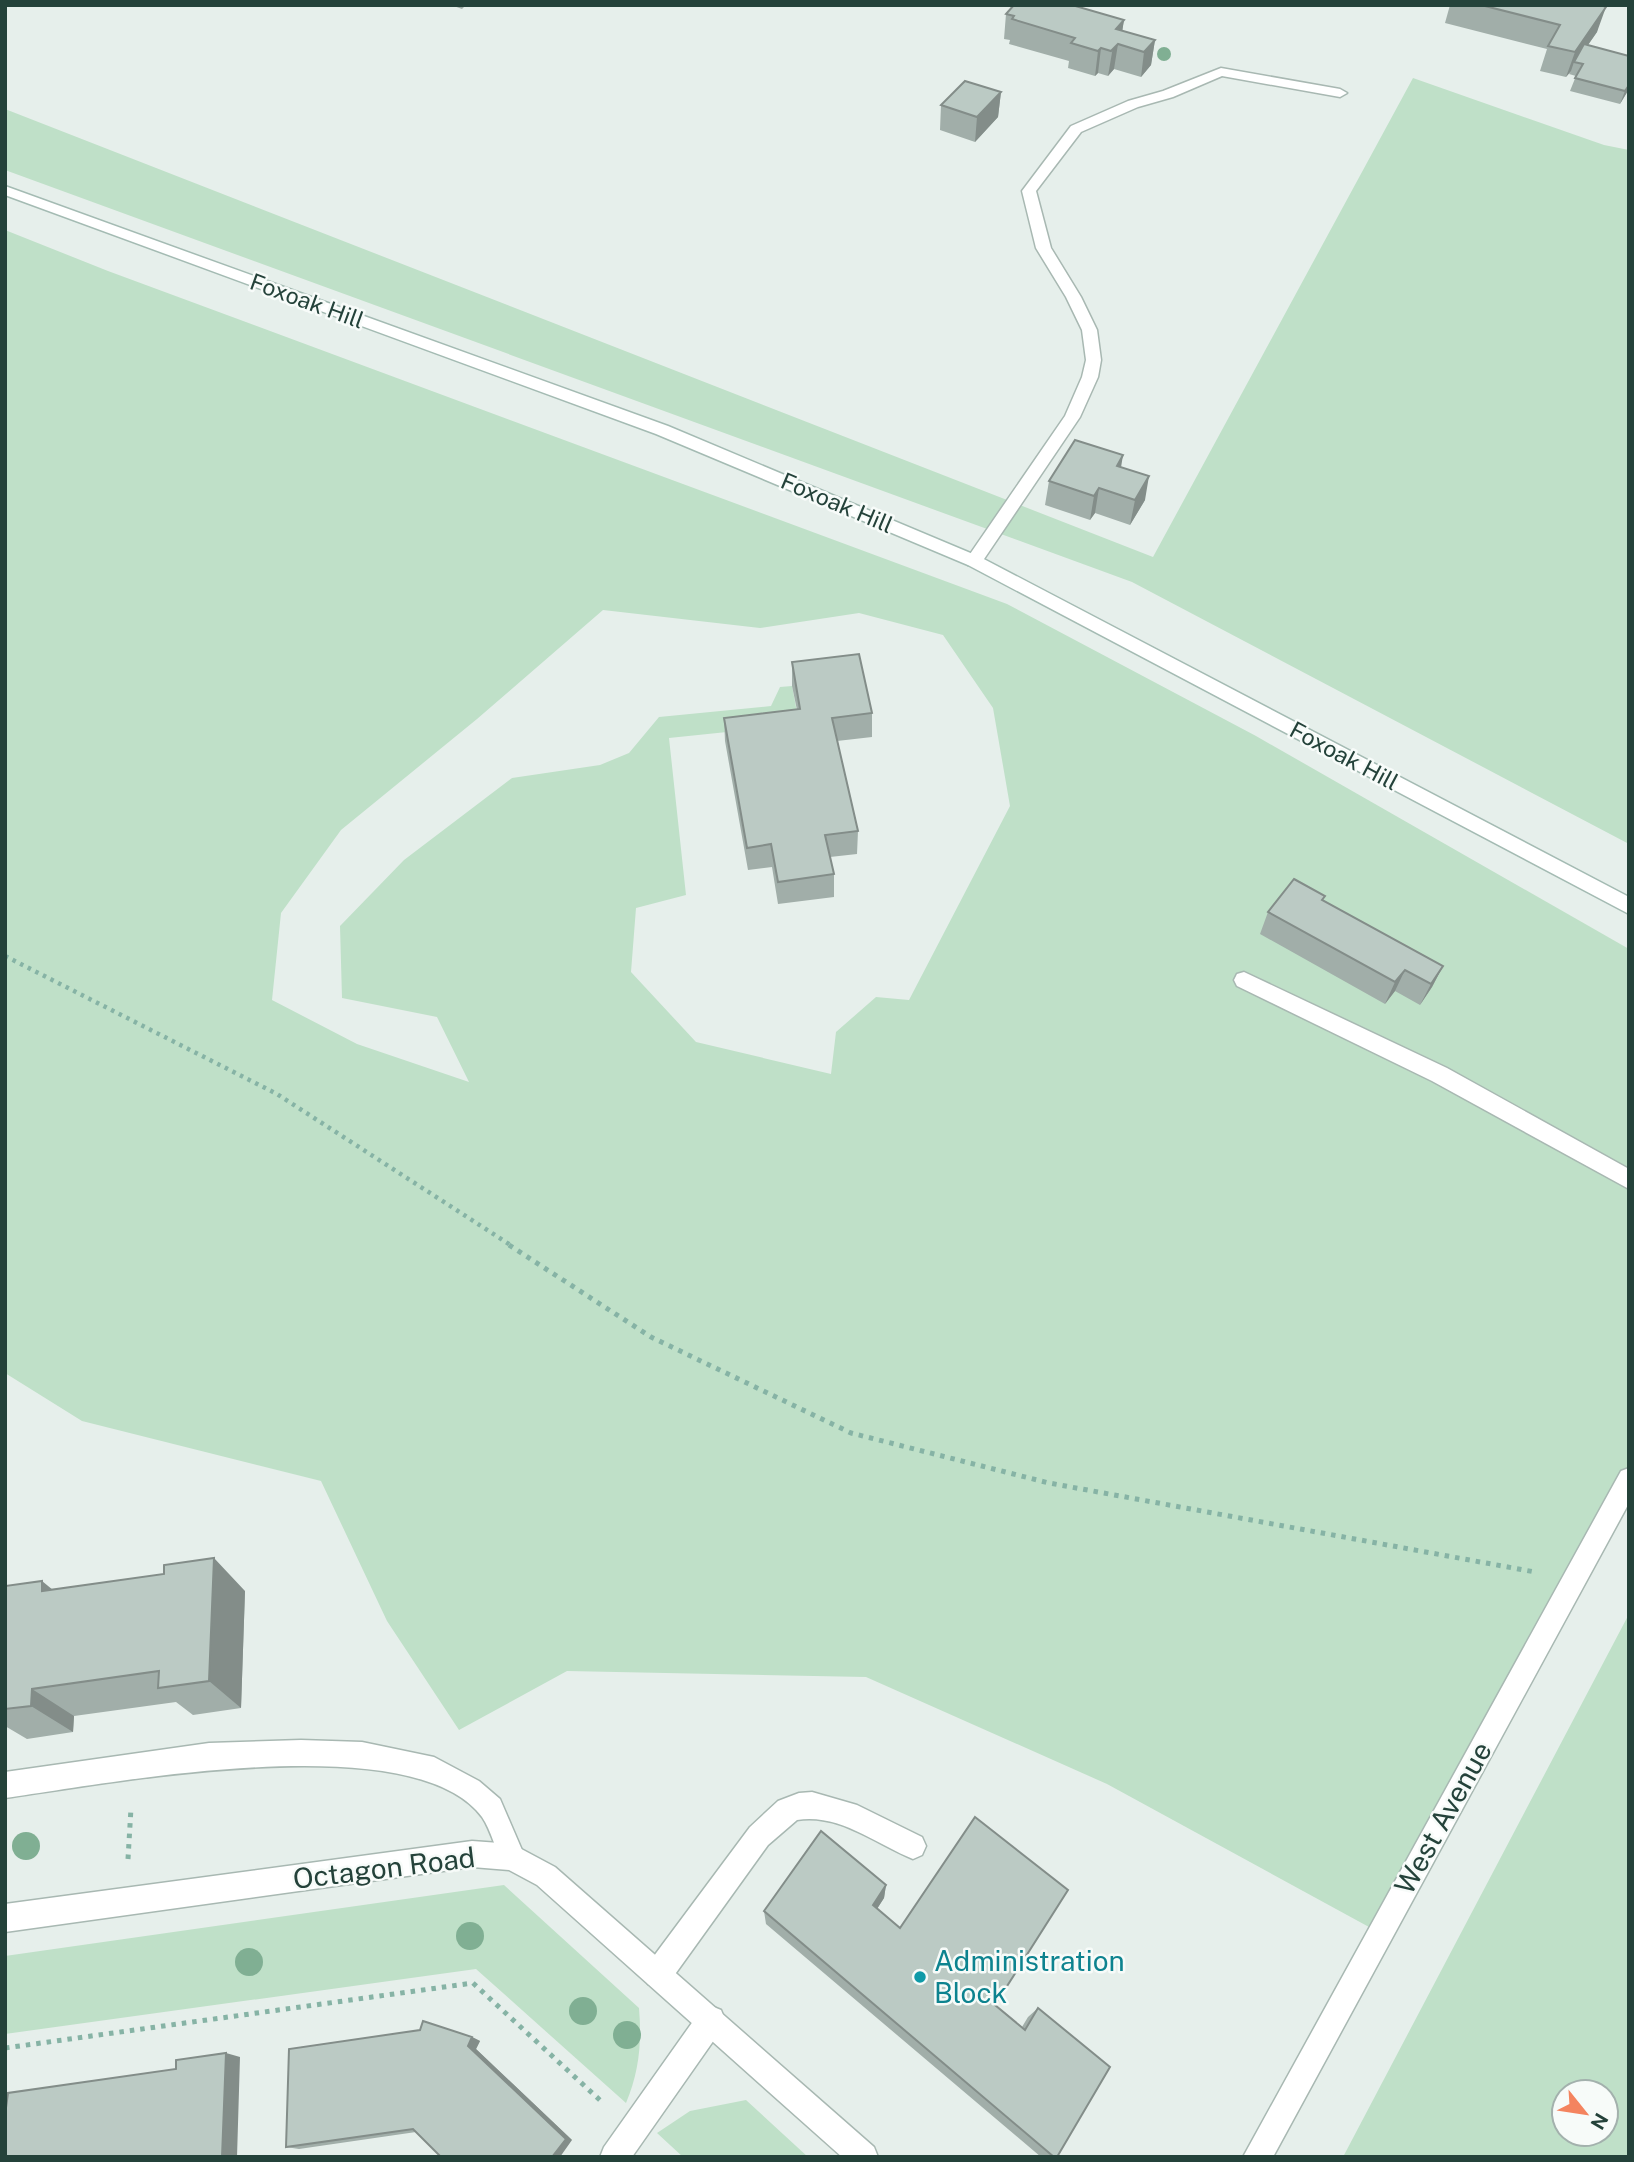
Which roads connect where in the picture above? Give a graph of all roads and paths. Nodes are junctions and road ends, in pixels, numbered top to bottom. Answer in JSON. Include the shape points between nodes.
{"nodes":[{"id":1,"x":1340,"y":93,"type":"dead end"},
{"id":2,"x":5,"y":190,"type":"edge"},
{"id":3,"x":974,"y":561,"type":"junction"},
{"id":4,"x":1629,"y":906,"type":"edge"},
{"id":5,"x":5,"y":956,"type":"edge"},
{"id":6,"x":1244,"y":980,"type":"dead end"},
{"id":7,"x":1629,"y":1180,"type":"edge"},
{"id":8,"x":1629,"y":1479,"type":"edge"},
{"id":9,"x":1574,"y":1579,"type":"junction"},
{"id":10,"x":134,"y":1767,"type":"junction"},
{"id":11,"x":5,"y":1785,"type":"edge"},
{"id":12,"x":913,"y":1846,"type":"dead end"},
{"id":13,"x":512,"y":1857,"type":"junction"},
{"id":14,"x":125,"y":1902,"type":"junction"},
{"id":15,"x":5,"y":1917,"type":"edge"},
{"id":16,"x":658,"y":1974,"type":"junction"},
{"id":17,"x":711,"y":2020,"type":"junction"},
{"id":18,"x":5,"y":2048,"type":"edge"},
{"id":19,"x":633,"y":2130,"type":"junction"},
{"id":20,"x":614,"y":2157,"type":"edge"},
{"id":21,"x":864,"y":2157,"type":"edge"},
{"id":22,"x":1257,"y":2157,"type":"edge"}],
"edges":[{"from":1,"to":3,"type":"main road","via":[[1221,72],[1076,129],[1029,191],[1042,244],[1085,315],[1095,341],[1093,370],[1072,417]]},
{"from":2,"to":3,"type":"main road","name":"Foxoak Hill","via":[[662,430]]},
{"from":3,"to":4,"type":"main road","name":"Foxoak Hill"},
{"from":5,"to":9,"type":"path","via":[[277,1094],[651,1336],[851,1433],[1049,1483]]},
{"from":6,"to":7,"type":"main road","via":[[1431,1068]]},
{"from":8,"to":9,"type":"main road","name":"West Avenue"},
{"from":9,"to":22,"type":"main road","name":"West Avenue"},
{"from":10,"to":11,"type":"main road"},
{"from":10,"to":13,"type":"main road","via":[[209,1756],[301,1753],[362,1755],[425,1766],[470,1790],[491,1808]]},
{"from":10,"to":14,"type":"path"},
{"from":12,"to":16,"type":"main road","via":[[833,1808],[799,1806],[775,1819],[759,1836]]},
{"from":13,"to":14,"type":"main road","name":"Octagon Road","via":[[472,1854]]},
{"from":13,"to":16,"type":"main road","name":"Octagon Road","via":[[546,1876]]},
{"from":14,"to":15,"type":"main road","name":"Octagon Road"},
{"from":16,"to":17,"type":"main road","name":"Octagon Road"},
{"from":17,"to":19,"type":"main road"},
{"from":17,"to":21,"type":"main road","name":"Octagon Road"},
{"from":18,"to":19,"type":"path","via":[[473,1983]]},
{"from":19,"to":20,"type":"main road"}]}
